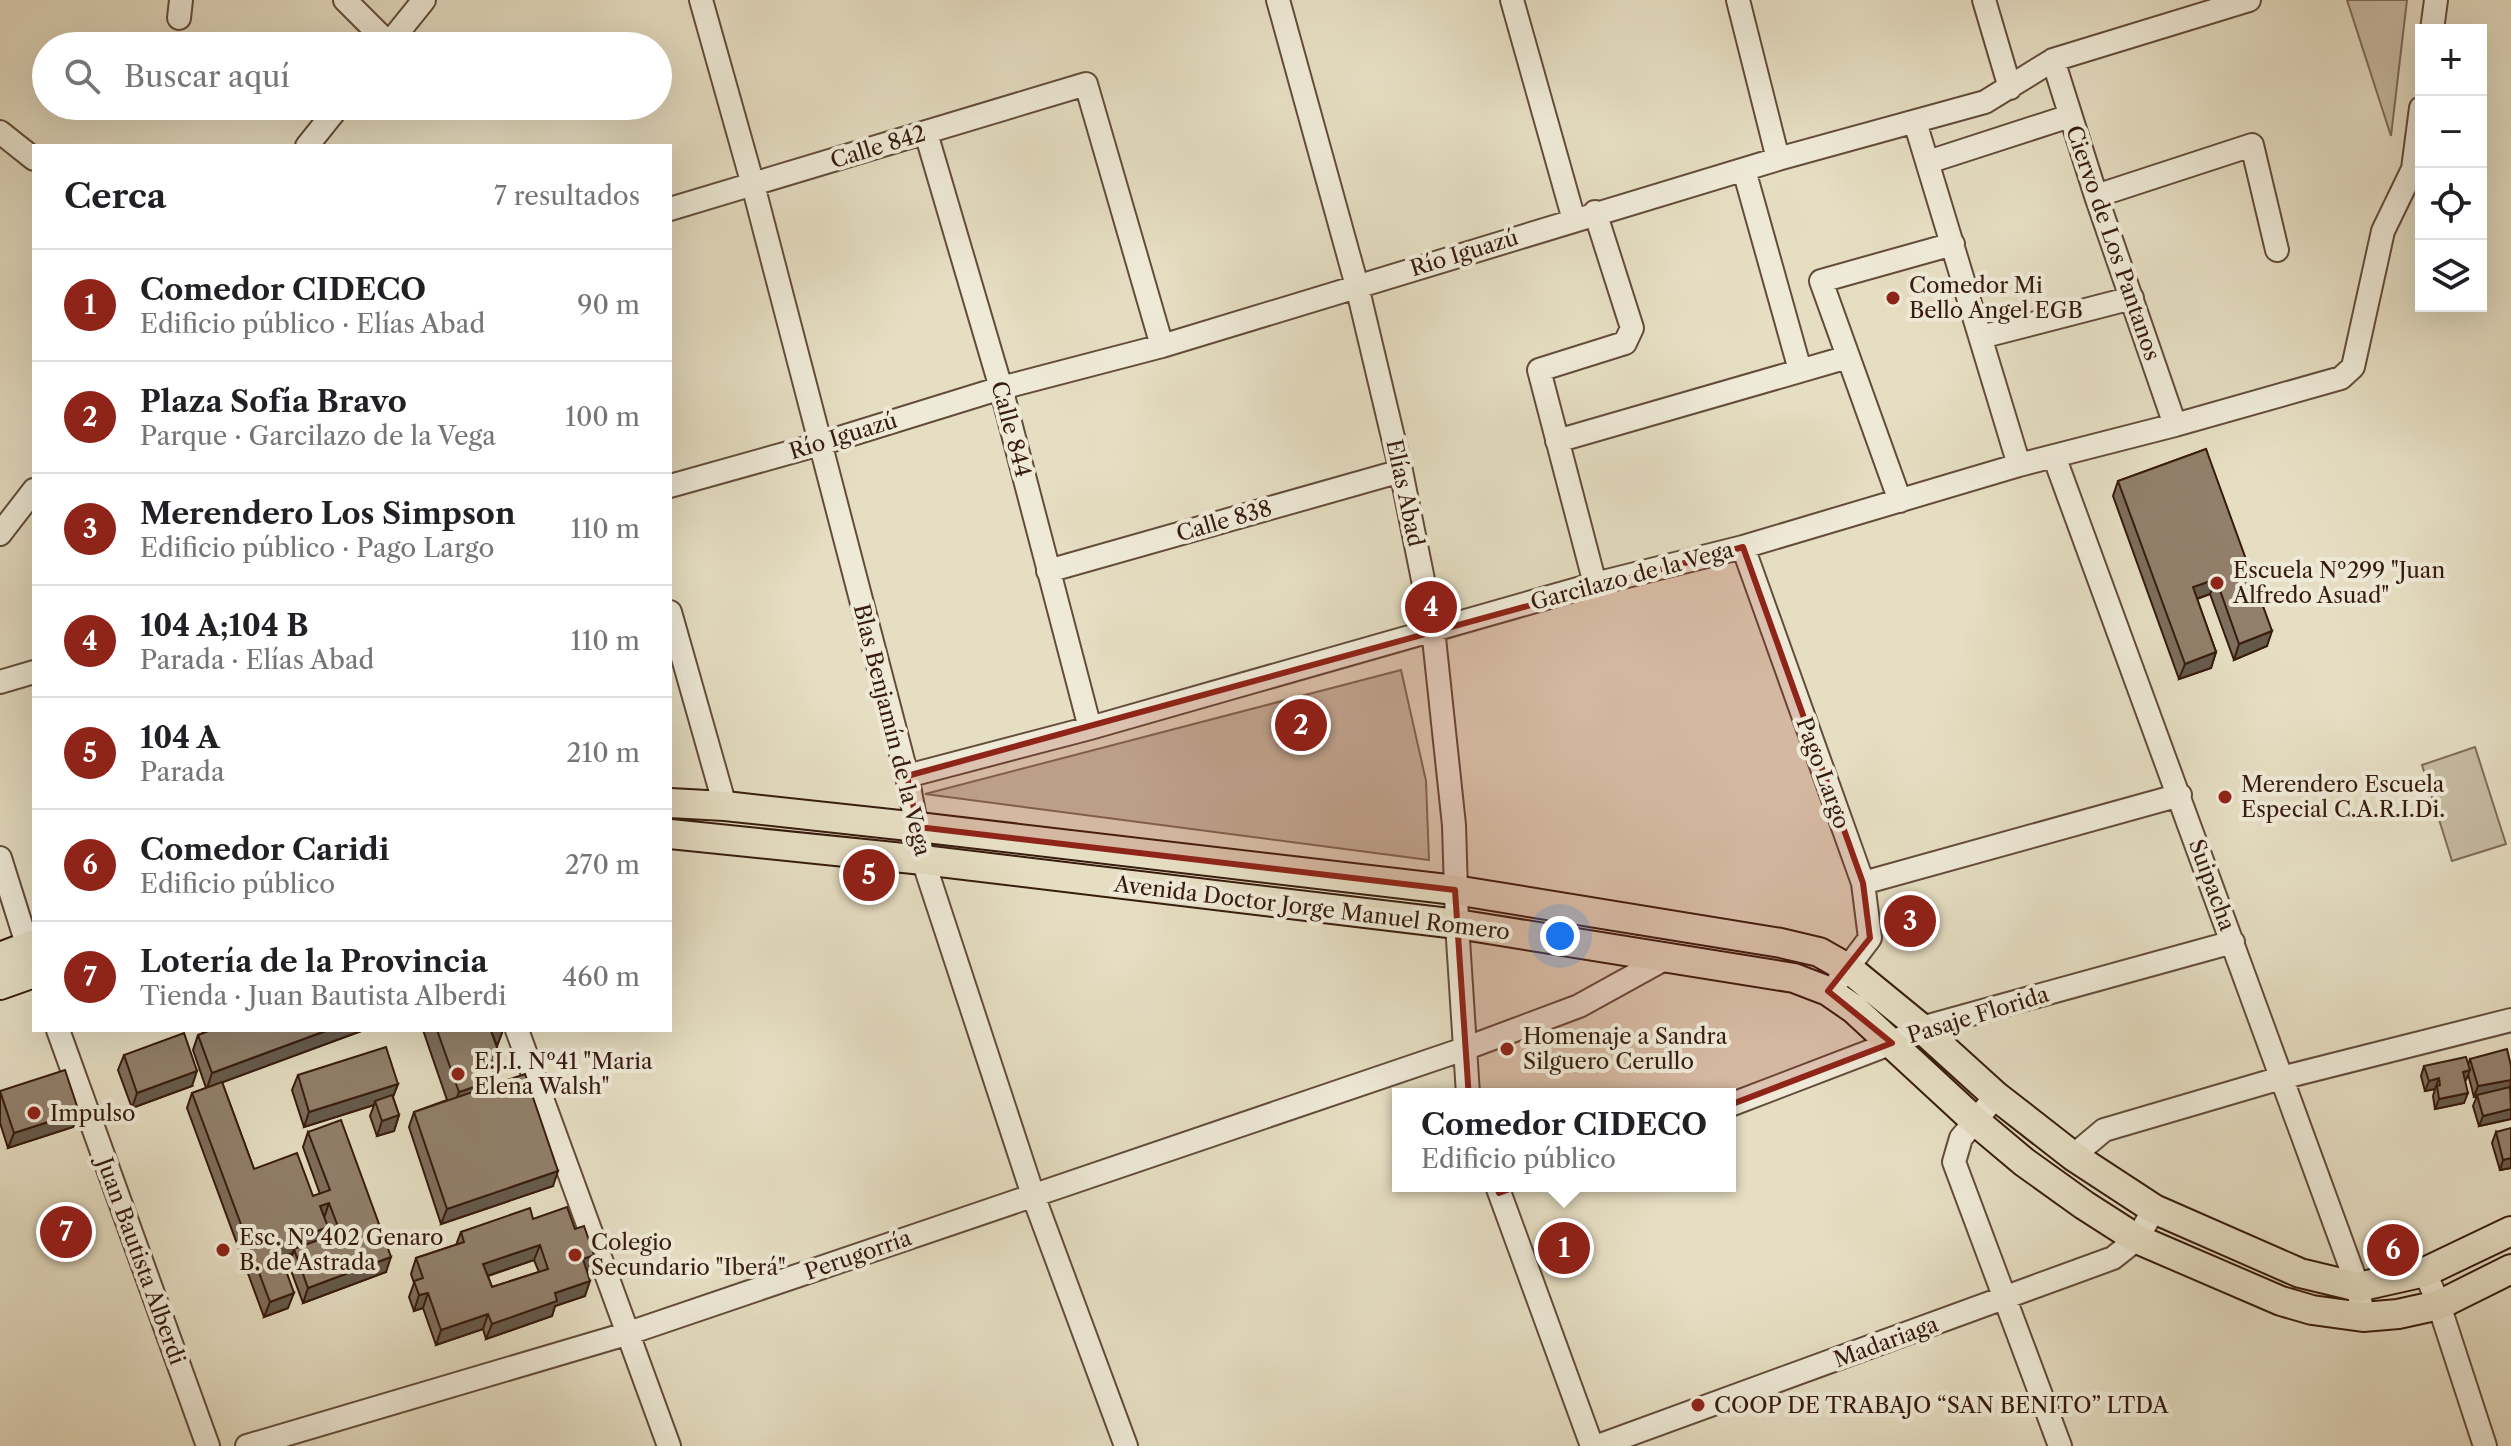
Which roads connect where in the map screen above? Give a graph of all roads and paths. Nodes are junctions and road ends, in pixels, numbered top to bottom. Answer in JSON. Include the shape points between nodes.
{"nodes":[{"id":1,"x":345,"y":0,"type":"edge"},
{"id":2,"x":424,"y":0,"type":"edge"},
{"id":3,"x":701,"y":0,"type":"edge"},
{"id":4,"x":1278,"y":0,"type":"edge"},
{"id":5,"x":1512,"y":0,"type":"edge"},
{"id":6,"x":1738,"y":0,"type":"edge"},
{"id":7,"x":1984,"y":0,"type":"edge"},
{"id":8,"x":2249,"y":0,"type":"edge"},
{"id":9,"x":2436,"y":0,"type":"edge"},
{"id":10,"x":2212,"y":5,"type":"edge"},
{"id":11,"x":2433,"y":24,"type":"edge"},
{"id":12,"x":376,"y":32,"type":"edge"},
{"id":13,"x":398,"y":32,"type":"edge"},
{"id":14,"x":2053,"y":60,"type":"junction"},
{"id":15,"x":2010,"y":88,"type":"junction"},
{"id":16,"x":2070,"y":116,"type":"junction"},
{"id":17,"x":328,"y":120,"type":"edge"},
{"id":18,"x":1915,"y":122,"type":"junction"},
{"id":19,"x":0,"y":132,"type":"edge"},
{"id":20,"x":926,"y":133,"type":"junction"},
{"id":21,"x":309,"y":144,"type":"edge"},
{"id":22,"x":2415,"y":154,"type":"edge"},
{"id":23,"x":32,"y":157,"type":"edge"},
{"id":24,"x":1778,"y":159,"type":"junction"},
{"id":25,"x":1928,"y":162,"type":"junction"},
{"id":26,"x":1744,"y":170,"type":"junction"},
{"id":27,"x":753,"y":185,"type":"junction"},
{"id":28,"x":2096,"y":196,"type":"junction"},
{"id":29,"x":672,"y":208,"type":"edge"},
{"id":30,"x":1585,"y":216,"type":"junction"},
{"id":31,"x":1953,"y":244,"type":"junction"},
{"id":32,"x":2277,"y":250,"type":"dead end"},
{"id":33,"x":1357,"y":286,"type":"junction"},
{"id":34,"x":2132,"y":298,"type":"junction"},
{"id":35,"x":1981,"y":337,"type":"junction"},
{"id":36,"x":1162,"y":346,"type":"junction"},
{"id":37,"x":1848,"y":357,"type":"junction"},
{"id":38,"x":1800,"y":370,"type":"junction"},
{"id":39,"x":1001,"y":388,"type":"junction"},
{"id":40,"x":2175,"y":425,"type":"junction"},
{"id":41,"x":1557,"y":441,"type":"junction"},
{"id":42,"x":820,"y":444,"type":"junction"},
{"id":43,"x":2054,"y":456,"type":"junction"},
{"id":44,"x":2019,"y":465,"type":"junction"},
{"id":45,"x":1401,"y":471,"type":"junction"},
{"id":46,"x":672,"y":485,"type":"edge"},
{"id":47,"x":32,"y":493,"type":"edge"},
{"id":48,"x":1900,"y":501,"type":"junction"},
{"id":49,"x":0,"y":534,"type":"edge"},
{"id":50,"x":1743,"y":547,"type":"junction"},
{"id":51,"x":1048,"y":571,"type":"junction"},
{"id":52,"x":1595,"y":584,"type":"junction"},
{"id":53,"x":672,"y":619,"type":"edge"},
{"id":54,"x":1433,"y":629,"type":"junction"},
{"id":55,"x":32,"y":673,"type":"edge"},
{"id":56,"x":0,"y":682,"type":"edge"},
{"id":57,"x":1090,"y":728,"type":"junction"},
{"id":58,"x":907,"y":776,"type":"junction"},
{"id":59,"x":2180,"y":795,"type":"junction"},
{"id":60,"x":672,"y":803,"type":"edge"},
{"id":61,"x":725,"y":806,"type":"junction"},
{"id":62,"x":918,"y":827,"type":"junction"},
{"id":63,"x":672,"y":834,"type":"edge"},
{"id":64,"x":0,"y":858,"type":"edge"},
{"id":65,"x":923,"y":860,"type":"junction"},
{"id":66,"x":1863,"y":883,"type":"junction"},
{"id":67,"x":1455,"y":890,"type":"junction"},
{"id":68,"x":1457,"y":924,"type":"junction"},
{"id":69,"x":2233,"y":942,"type":"junction"},
{"id":70,"x":0,"y":957,"type":"edge"},
{"id":71,"x":32,"y":957,"type":"edge"},
{"id":72,"x":1666,"y":958,"type":"junction"},
{"id":73,"x":1849,"y":969,"type":"junction"},
{"id":74,"x":0,"y":985,"type":"edge"},
{"id":75,"x":1828,"y":991,"type":"junction"},
{"id":76,"x":2511,"y":1020,"type":"edge"},
{"id":77,"x":1921,"y":1028,"type":"junction"},
{"id":78,"x":59,"y":1032,"type":"edge"},
{"id":79,"x":518,"y":1032,"type":"edge"},
{"id":80,"x":1892,"y":1043,"type":"junction"},
{"id":81,"x":1464,"y":1049,"type":"junction"},
{"id":82,"x":2281,"y":1078,"type":"junction"},
{"id":83,"x":1467,"y":1088,"type":"edge"},
{"id":84,"x":1996,"y":1096,"type":"junction"},
{"id":85,"x":1736,"y":1103,"type":"edge"},
{"id":86,"x":1974,"y":1120,"type":"junction"},
{"id":87,"x":2073,"y":1156,"type":"junction"},
{"id":88,"x":1505,"y":1192,"type":"edge"},
{"id":89,"x":1033,"y":1195,"type":"junction"},
{"id":90,"x":2154,"y":1209,"type":"junction"},
{"id":91,"x":2511,"y":1231,"type":"edge"},
{"id":92,"x":2137,"y":1239,"type":"junction"},
{"id":93,"x":2511,"y":1269,"type":"edge"},
{"id":94,"x":2425,"y":1272,"type":"junction"},
{"id":95,"x":2358,"y":1287,"type":"junction"},
{"id":96,"x":2006,"y":1298,"type":"junction"},
{"id":97,"x":2439,"y":1305,"type":"junction"},
{"id":98,"x":2363,"y":1317,"type":"junction"},
{"id":99,"x":626,"y":1334,"type":"junction"},
{"id":100,"x":208,"y":1446,"type":"edge"},
{"id":101,"x":247,"y":1446,"type":"edge"},
{"id":102,"x":669,"y":1446,"type":"edge"},
{"id":103,"x":1126,"y":1446,"type":"edge"},
{"id":104,"x":1592,"y":1446,"type":"edge"},
{"id":105,"x":1598,"y":1446,"type":"edge"},
{"id":106,"x":2060,"y":1446,"type":"edge"},
{"id":107,"x":2485,"y":1446,"type":"edge"}],
"edges":[{"from":1,"to":12,"type":"street"},
{"from":2,"to":13,"type":"street"},
{"from":3,"to":27,"type":"street","name":"Blas Benjamín de la Vega"},
{"from":4,"to":33,"type":"street","name":"Elías Abad"},
{"from":5,"to":30,"type":"street"},
{"from":6,"to":24,"type":"street"},
{"from":7,"to":15,"type":"street"},
{"from":8,"to":10,"type":"street","name":"Río Iguazú"},
{"from":9,"to":11,"type":"street"},
{"from":10,"to":14,"type":"street","name":"Río Iguazú"},
{"from":14,"to":15,"type":"street","name":"Río Iguazú"},
{"from":14,"to":16,"type":"street","name":"Ciervo de Los Pantanos"},
{"from":15,"to":18,"type":"street","name":"Río Iguazú","via":[[1985,102]]},
{"from":16,"to":25,"type":"street"},
{"from":16,"to":28,"type":"street","name":"Ciervo de Los Pantanos"},
{"from":17,"to":21,"type":"street"},
{"from":18,"to":24,"type":"street","name":"Río Iguazú"},
{"from":18,"to":25,"type":"street"},
{"from":19,"to":23,"type":"street"},
{"from":20,"to":27,"type":"street","name":"Calle 842"},
{"from":20,"to":36,"type":"street","name":"Calle 842","via":[[1086,84]]},
{"from":20,"to":39,"type":"street","name":"Calle 844"},
{"from":22,"to":40,"type":"street","name":"Garcilazo de la Vega","via":[[2383,231],[2353,367],[2341,378]]},
{"from":24,"to":26,"type":"street","name":"Río Iguazú"},
{"from":25,"to":31,"type":"street"},
{"from":26,"to":30,"type":"street","name":"Río Iguazú"},
{"from":26,"to":38,"type":"street"},
{"from":27,"to":29,"type":"street","name":"Calle 842"},
{"from":27,"to":42,"type":"street","name":"Blas Benjamín de la Vega"},
{"from":28,"to":32,"type":"street","via":[[2252,145]]},
{"from":28,"to":34,"type":"street","name":"Ciervo de Los Pantanos"},
{"from":30,"to":33,"type":"street","name":"Río Iguazú"},
{"from":30,"to":41,"type":"street","via":[[1632,328],[1625,343],[1539,370]]},
{"from":31,"to":35,"type":"street"},
{"from":31,"to":37,"type":"street","via":[[1821,281]]},
{"from":33,"to":36,"type":"street","name":"Río Iguazú"},
{"from":33,"to":45,"type":"street","name":"Elías Abad"},
{"from":34,"to":35,"type":"street"},
{"from":34,"to":40,"type":"street","name":"Ciervo de Los Pantanos"},
{"from":35,"to":44,"type":"street"},
{"from":36,"to":39,"type":"street","name":"Río Iguazú"},
{"from":37,"to":38,"type":"street"},
{"from":37,"to":48,"type":"street"},
{"from":38,"to":41,"type":"street"},
{"from":39,"to":42,"type":"street","name":"Río Iguazú"},
{"from":39,"to":51,"type":"street","name":"Calle 844"},
{"from":40,"to":43,"type":"street","name":"Garcilazo de la Vega"},
{"from":41,"to":52,"type":"street"},
{"from":42,"to":46,"type":"street","name":"Río Iguazú"},
{"from":42,"to":58,"type":"street","name":"Blas Benjamín de la Vega"},
{"from":43,"to":44,"type":"street","name":"Garcilazo de la Vega"},
{"from":43,"to":59,"type":"street","name":"Suipacha"},
{"from":44,"to":48,"type":"street","name":"Garcilazo de la Vega"},
{"from":45,"to":51,"type":"street","name":"Calle 838"},
{"from":45,"to":54,"type":"street","name":"Elías Abad"},
{"from":47,"to":49,"type":"street"},
{"from":48,"to":50,"type":"street","name":"Garcilazo de la Vega"},
{"from":50,"to":52,"type":"street","name":"Garcilazo de la Vega"},
{"from":50,"to":66,"type":"street","name":"Pago Largo"},
{"from":51,"to":57,"type":"street","name":"Calle 844"},
{"from":52,"to":54,"type":"street","name":"Garcilazo de la Vega"},
{"from":53,"to":61,"type":"street"},
{"from":54,"to":57,"type":"street","name":"Garcilazo de la Vega"},
{"from":54,"to":67,"type":"street","name":"Elías Abad","via":[[1454,825]]},
{"from":55,"to":56,"type":"street"},
{"from":57,"to":58,"type":"street","name":"Garcilazo de la Vega"},
{"from":58,"to":62,"type":"street","name":"Blas Benjamín de la Vega"},
{"from":59,"to":66,"type":"street"},
{"from":59,"to":69,"type":"street","name":"Suipacha"},
{"from":60,"to":61,"type":"main road","name":"Avenida Doctor Jorge Manuel Romero"},
{"from":61,"to":62,"type":"main road","name":"Avenida Doctor Jorge Manuel Romero"},
{"from":62,"to":65,"type":"street","name":"Blas Benjamín de la Vega"},
{"from":62,"to":67,"type":"main road","name":"Avenida Doctor Jorge Manuel Romero"},
{"from":63,"to":65,"type":"main road","name":"Avenida Doctor Jorge Manuel Romero"},
{"from":64,"to":71,"type":"street"},
{"from":65,"to":68,"type":"main road","name":"Avenida Doctor Jorge Manuel Romero"},
{"from":65,"to":89,"type":"street","name":"Blas Benjamín de la Vega"},
{"from":66,"to":73,"type":"street","name":"Pago Largo","via":[[1870,938]]},
{"from":67,"to":68,"type":"street","name":"Elías Abad"},
{"from":67,"to":73,"type":"main road","name":"Avenida Doctor Jorge Manuel Romero","via":[[1781,943],[1819,952]]},
{"from":68,"to":72,"type":"main road","name":"Avenida Doctor Jorge Manuel Romero"},
{"from":68,"to":81,"type":"street","name":"Elías Abad"},
{"from":69,"to":77,"type":"street","name":"Pasaje Florida"},
{"from":69,"to":82,"type":"street","name":"Suipacha"},
{"from":70,"to":71,"type":"main road"},
{"from":71,"to":74,"type":"main road"},
{"from":72,"to":75,"type":"main road","name":"Avenida Doctor Jorge Manuel Romero","via":[[1794,978]]},
{"from":72,"to":81,"type":"street","name":"Perugorría","via":[[1579,1006]]},
{"from":73,"to":75,"type":"street","name":"Pago Largo"},
{"from":73,"to":77,"type":"main road","name":"Avenida Doctor Jorge Manuel Romero"},
{"from":75,"to":80,"type":"main road","name":"Avenida Doctor Jorge Manuel Romero"},
{"from":76,"to":82,"type":"street"},
{"from":77,"to":80,"type":"street","name":"Pasaje Florida"},
{"from":77,"to":84,"type":"main road","name":"Avenida Doctor Jorge Manuel Romero"},
{"from":78,"to":100,"type":"street","name":"Juan Bautista Alberdi"},
{"from":79,"to":99,"type":"street"},
{"from":80,"to":85,"type":"street","name":"Pasaje Florida"},
{"from":80,"to":86,"type":"main road","name":"Avenida Doctor Jorge Manuel Romero"},
{"from":81,"to":83,"type":"street","name":"Elías Abad"},
{"from":81,"to":89,"type":"street","name":"Perugorría"},
{"from":82,"to":87,"type":"street","via":[[2104,1130]]},
{"from":82,"to":95,"type":"street","name":"Suipacha"},
{"from":84,"to":86,"type":"street"},
{"from":84,"to":87,"type":"main road","name":"Avenida Doctor Jorge Manuel Romero"},
{"from":86,"to":92,"type":"main road","name":"Avenida Doctor Jorge Manuel Romero","via":[[2024,1162]]},
{"from":86,"to":96,"type":"street","via":[[1954,1162]]},
{"from":87,"to":90,"type":"main road","name":"Avenida Doctor Jorge Manuel Romero"},
{"from":88,"to":104,"type":"street"},
{"from":89,"to":99,"type":"street","name":"Perugorría"},
{"from":89,"to":103,"type":"street","name":"Blas Benjamín de la Vega"},
{"from":90,"to":92,"type":"street","name":"Madariaga"},
{"from":90,"to":95,"type":"main road","name":"Avenida Doctor Jorge Manuel Romero","via":[[2300,1273]]},
{"from":91,"to":94,"type":"main road","name":"Avenida Doctor Jorge Manuel Romero"},
{"from":92,"to":96,"type":"street","name":"Madariaga","via":[[2113,1258]]},
{"from":92,"to":98,"type":"main road","name":"Avenida Doctor Jorge Manuel Romero","via":[[2281,1301]]},
{"from":93,"to":97,"type":"main road","name":"Avenida Doctor Jorge Manuel Romero"},
{"from":94,"to":95,"type":"main road","name":"Avenida Doctor Jorge Manuel Romero"},
{"from":94,"to":97,"type":"street"},
{"from":95,"to":98,"type":"street","name":"Suipacha"},
{"from":96,"to":105,"type":"street","name":"Madariaga"},
{"from":96,"to":106,"type":"street"},
{"from":97,"to":98,"type":"main road","name":"Avenida Doctor Jorge Manuel Romero"},
{"from":97,"to":107,"type":"street"},
{"from":99,"to":101,"type":"street","name":"Perugorría"},
{"from":99,"to":102,"type":"street"}]}
